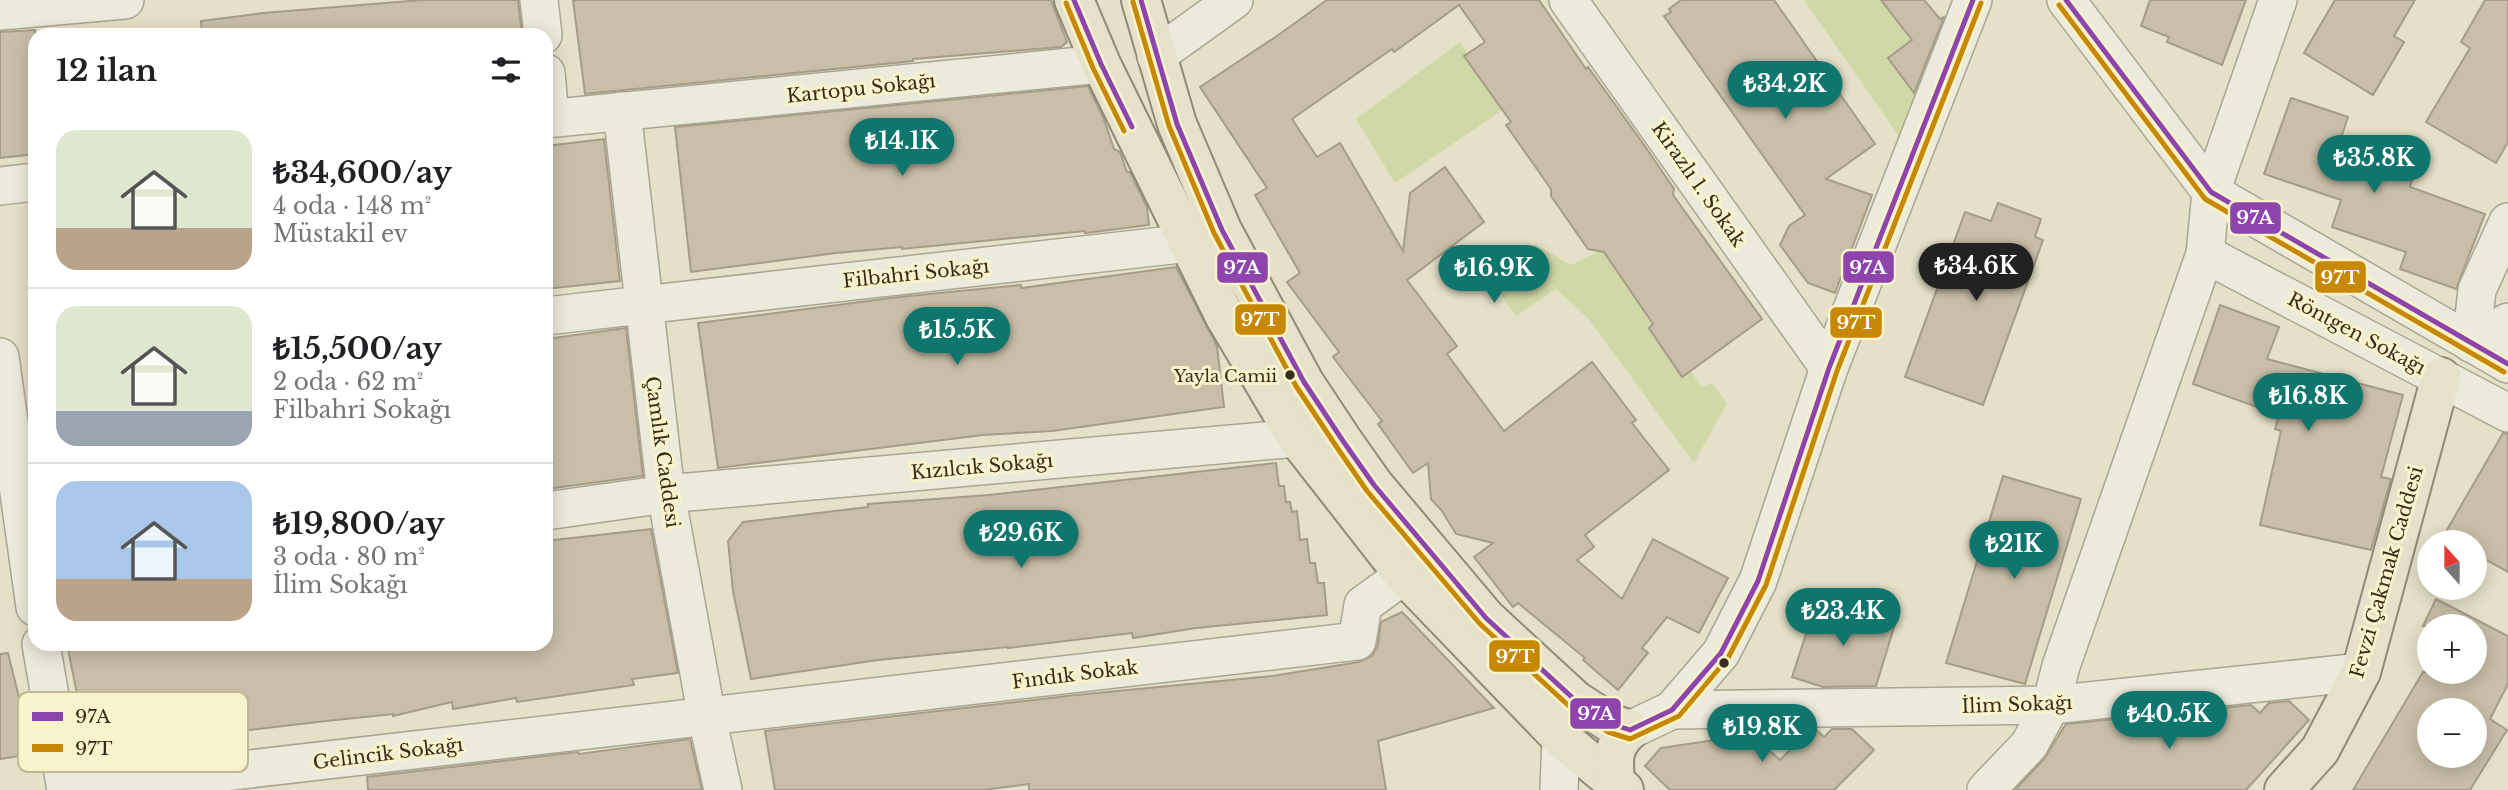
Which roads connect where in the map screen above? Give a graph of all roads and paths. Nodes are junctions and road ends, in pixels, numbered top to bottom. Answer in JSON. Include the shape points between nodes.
{"nodes":[{"id":1,"x":125,"y":0,"type":"edge"},
{"id":2,"x":540,"y":0,"type":"edge"},
{"id":3,"x":1074,"y":0,"type":"edge"},
{"id":4,"x":1142,"y":0,"type":"edge"},
{"id":5,"x":1234,"y":0,"type":"edge"},
{"id":6,"x":1568,"y":0,"type":"edge"},
{"id":7,"x":1973,"y":0,"type":"edge"},
{"id":8,"x":2066,"y":0,"type":"edge"},
{"id":9,"x":2278,"y":0,"type":"edge"},
{"id":10,"x":0,"y":11,"type":"edge"},
{"id":11,"x":542,"y":28,"type":"edge"},
{"id":12,"x":1156,"y":56,"type":"junction"},
{"id":13,"x":1101,"y":64,"type":"junction"},
{"id":14,"x":622,"y":111,"type":"junction"},
{"id":15,"x":553,"y":118,"type":"edge"},
{"id":16,"x":28,"y":183,"type":"edge"},
{"id":17,"x":0,"y":186,"type":"edge"},
{"id":18,"x":2211,"y":192,"type":"junction"},
{"id":19,"x":2508,"y":222,"type":"edge"},
{"id":20,"x":1189,"y":243,"type":"junction"},
{"id":21,"x":2205,"y":254,"type":"junction"},
{"id":22,"x":643,"y":303,"type":"junction"},
{"id":23,"x":553,"y":315,"type":"edge"},
{"id":24,"x":2508,"y":322,"type":"edge"},
{"id":25,"x":2471,"y":343,"type":"junction"},
{"id":26,"x":2508,"y":365,"type":"edge"},
{"id":27,"x":1829,"y":368,"type":"junction"},
{"id":28,"x":10,"y":376,"type":"edge"},
{"id":29,"x":2441,"y":377,"type":"junction"},
{"id":30,"x":2508,"y":413,"type":"edge"},
{"id":31,"x":1312,"y":427,"type":"junction"},
{"id":32,"x":666,"y":494,"type":"junction"},
{"id":33,"x":553,"y":510,"type":"edge"},
{"id":34,"x":1404,"y":575,"type":"junction"},
{"id":35,"x":25,"y":592,"type":"edge"},
{"id":36,"x":42,"y":651,"type":"edge"},
{"id":37,"x":2361,"y":673,"type":"junction"},
{"id":38,"x":50,"y":692,"type":"edge"},
{"id":39,"x":2051,"y":705,"type":"junction"},
{"id":40,"x":1672,"y":710,"type":"junction"},
{"id":41,"x":707,"y":717,"type":"junction"},
{"id":42,"x":1630,"y":730,"type":"junction"},
{"id":43,"x":1561,"y":738,"type":"junction"},
{"id":44,"x":248,"y":769,"type":"edge"},
{"id":45,"x":64,"y":772,"type":"edge"},
{"id":46,"x":225,"y":772,"type":"edge"},
{"id":47,"x":1620,"y":786,"type":"edge"},
{"id":48,"x":67,"y":790,"type":"edge"},
{"id":49,"x":723,"y":790,"type":"edge"},
{"id":50,"x":1559,"y":790,"type":"edge"},
{"id":51,"x":1986,"y":790,"type":"edge"},
{"id":52,"x":2284,"y":790,"type":"edge"}],
"edges":[{"from":1,"to":10,"type":"street"},
{"from":2,"to":11,"type":"street"},
{"from":3,"to":13,"type":"main road"},
{"from":4,"to":12,"type":"main road"},
{"from":5,"to":12,"type":"street"},
{"from":6,"to":27,"type":"street","name":"Kirazlı 1. Sokak"},
{"from":7,"to":27,"type":"street"},
{"from":8,"to":18,"type":"street"},
{"from":9,"to":18,"type":"street"},
{"from":12,"to":13,"type":"main road"},
{"from":12,"to":31,"type":"main road","via":[[1177,124],[1222,230],[1304,382]]},
{"from":13,"to":14,"type":"street","name":"Kartopu Sokağı"},
{"from":13,"to":20,"type":"main road"},
{"from":14,"to":15,"type":"street","name":"Kartopu Sokağı"},
{"from":14,"to":22,"type":"street","name":"Çamlık Caddesi"},
{"from":16,"to":17,"type":"street"},
{"from":18,"to":21,"type":"street"},
{"from":18,"to":25,"type":"street"},
{"from":19,"to":25,"type":"street","via":[[2477,289]]},
{"from":20,"to":22,"type":"street","name":"Filbahri Sokağı"},
{"from":20,"to":31,"type":"main road","via":[[1224,315]]},
{"from":21,"to":29,"type":"street","name":"Röntgen Sokağı"},
{"from":21,"to":39,"type":"street","via":[[2060,666]]},
{"from":22,"to":23,"type":"street","name":"Filbahri Sokağı"},
{"from":22,"to":32,"type":"street","name":"Çamlık Caddesi"},
{"from":24,"to":25,"type":"street"},
{"from":25,"to":26,"type":"street"},
{"from":27,"to":40,"type":"street","via":[[1758,581],[1721,653]]},
{"from":28,"to":35,"type":"street"},
{"from":29,"to":30,"type":"street","name":"Röntgen Sokağı"},
{"from":29,"to":37,"type":"main road","name":"Fevzi Çakmak Caddesi"},
{"from":31,"to":32,"type":"street","name":"Kızılcık Sokağı"},
{"from":31,"to":34,"type":"main road"},
{"from":31,"to":42,"type":"main road","via":[[1374,485],[1486,618],[1575,700]]},
{"from":32,"to":33,"type":"street","name":"Kızılcık Sokağı"},
{"from":32,"to":41,"type":"street","name":"Çamlık Caddesi"},
{"from":34,"to":41,"type":"street","name":"Fındık Sokak","via":[[1363,605],[1357,641]]},
{"from":34,"to":43,"type":"main road"},
{"from":36,"to":38,"type":"street"},
{"from":37,"to":39,"type":"street","name":"İlim Sokağı"},
{"from":37,"to":52,"type":"main road","name":"Fevzi Çakmak Caddesi","via":[[2320,750]]},
{"from":39,"to":40,"type":"street","name":"İlim Sokağı"},
{"from":39,"to":51,"type":"street","via":[[2029,745]]},
{"from":40,"to":42,"type":"street"},
{"from":41,"to":44,"type":"street","name":"Gelincik Sokağı"},
{"from":41,"to":49,"type":"street","name":"Çamlık Caddesi"},
{"from":42,"to":47,"type":"main road","via":[[1618,740],[1613,761]]},
{"from":43,"to":47,"type":"main road"},
{"from":43,"to":50,"type":"street"},
{"from":45,"to":48,"type":"street"},
{"from":46,"to":48,"type":"street","name":"Gelincik Sokağı"}]}
